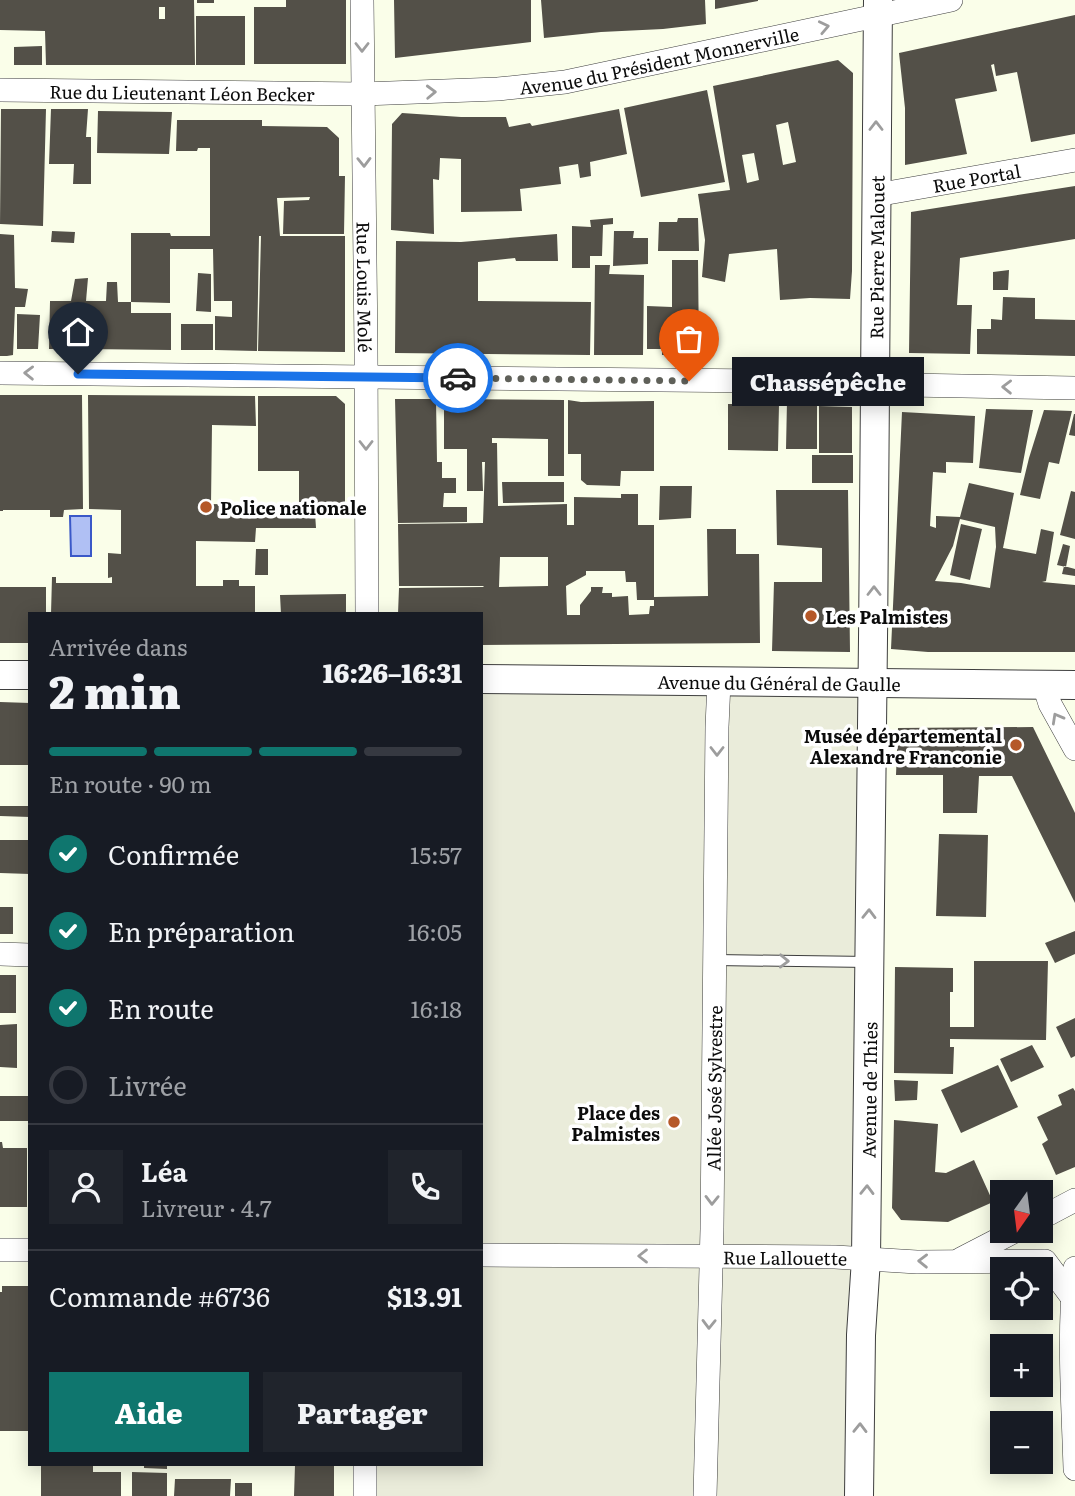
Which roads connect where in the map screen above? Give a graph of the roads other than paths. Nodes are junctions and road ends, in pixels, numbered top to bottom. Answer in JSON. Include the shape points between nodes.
{"nodes":[{"id":1,"x":362,"y":0,"type":"edge"},
{"id":2,"x":951,"y":0,"type":"edge"},
{"id":3,"x":878,"y":7,"type":"edge"},
{"id":4,"x":0,"y":90,"type":"edge"},
{"id":5,"x":363,"y":94,"type":"junction"},
{"id":6,"x":1075,"y":160,"type":"edge"},
{"id":7,"x":876,"y":195,"type":"junction"},
{"id":8,"x":0,"y":373,"type":"edge"},
{"id":9,"x":366,"y":377,"type":"junction"},
{"id":10,"x":875,"y":384,"type":"junction"},
{"id":11,"x":1075,"y":388,"type":"edge"},
{"id":12,"x":367,"y":612,"type":"edge"},
{"id":13,"x":0,"y":675,"type":"edge"},
{"id":14,"x":28,"y":675,"type":"edge"},
{"id":15,"x":483,"y":680,"type":"edge"},
{"id":16,"x":719,"y":682,"type":"junction"},
{"id":17,"x":873,"y":683,"type":"junction"},
{"id":18,"x":1044,"y":685,"type":"junction"},
{"id":19,"x":1075,"y":685,"type":"edge"},
{"id":20,"x":1075,"y":749,"type":"edge"},
{"id":21,"x":0,"y":954,"type":"edge"},
{"id":22,"x":28,"y":955,"type":"edge"},
{"id":23,"x":716,"y":960,"type":"junction"},
{"id":24,"x":869,"y":962,"type":"junction"},
{"id":25,"x":1075,"y":1200,"type":"edge"},
{"id":26,"x":1054,"y":1211,"type":"edge"},
{"id":27,"x":992,"y":1243,"type":"edge"},
{"id":28,"x":0,"y":1250,"type":"edge"},
{"id":29,"x":28,"y":1250,"type":"edge"},
{"id":30,"x":483,"y":1255,"type":"edge"},
{"id":31,"x":712,"y":1256,"type":"junction"},
{"id":32,"x":866,"y":1259,"type":"junction"},
{"id":33,"x":956,"y":1262,"type":"junction"},
{"id":34,"x":1075,"y":1268,"type":"edge"},
{"id":35,"x":1072,"y":1297,"type":"junction"},
{"id":36,"x":365,"y":1466,"type":"edge"},
{"id":37,"x":1075,"y":1469,"type":"edge"},
{"id":38,"x":365,"y":1496,"type":"edge"},
{"id":39,"x":705,"y":1496,"type":"edge"},
{"id":40,"x":859,"y":1496,"type":"edge"}],
"edges":[{"from":1,"to":5,"type":"street","name":"Rue Louis Molé","one_way":true},
{"from":2,"to":3,"type":"street","name":"Avenue du Président Monnerville"},
{"from":5,"to":3,"type":"street","name":"Avenue du Président Monnerville","one_way":true,"via":[[565,82]]},
{"from":7,"to":3,"type":"street","name":"Rue Pierre Malouet","one_way":true},
{"from":4,"to":5,"type":"street","name":"Rue du Lieutenant Léon Becker"},
{"from":5,"to":9,"type":"street","name":"Rue Louis Molé","one_way":true},
{"from":6,"to":7,"type":"street","name":"Rue Portal"},
{"from":7,"to":10,"type":"street","name":"Rue Pierre Malouet"},
{"from":9,"to":8,"type":"street","one_way":true},
{"from":9,"to":10,"type":"street"},
{"from":9,"to":12,"type":"street","name":"Rue Louis Molé","one_way":true},
{"from":11,"to":10,"type":"street","one_way":true},
{"from":17,"to":10,"type":"street","name":"Rue Pierre Malouet","one_way":true},
{"from":13,"to":14,"type":"street"},
{"from":15,"to":16,"type":"street","name":"Avenue du Général de Gaulle"},
{"from":16,"to":17,"type":"street","name":"Avenue du Général de Gaulle"},
{"from":16,"to":23,"type":"street","name":"Allée José Sylvestre","one_way":true},
{"from":17,"to":18,"type":"street","name":"Avenue du Général de Gaulle"},
{"from":24,"to":17,"type":"street","name":"Avenue de Thies","one_way":true},
{"from":18,"to":19,"type":"street","name":"Avenue du Général de Gaulle"},
{"from":20,"to":18,"type":"street","one_way":true},
{"from":21,"to":22,"type":"street"},
{"from":23,"to":24,"type":"lane","one_way":true},
{"from":23,"to":31,"type":"street","name":"Allée José Sylvestre","one_way":true},
{"from":32,"to":24,"type":"street","name":"Avenue de Thies","one_way":true},
{"from":25,"to":26,"type":"street"},
{"from":27,"to":33,"type":"street"},
{"from":28,"to":29,"type":"street"},
{"from":31,"to":30,"type":"street","name":"Rue Lallouette","one_way":true},
{"from":31,"to":32,"type":"street","name":"Rue Lallouette"},
{"from":31,"to":39,"type":"street","name":"Allée José Sylvestre","one_way":true},
{"from":33,"to":32,"type":"street","name":"Rue Lallouette","one_way":true},
{"from":40,"to":32,"type":"street","name":"Avenue de Thies","one_way":true},
{"from":33,"to":35,"type":"street","name":"Rue Lallouette","via":[[1045,1261]]},
{"from":34,"to":35,"type":"street"},
{"from":35,"to":37,"type":"street"},
{"from":36,"to":38,"type":"street"}]}
